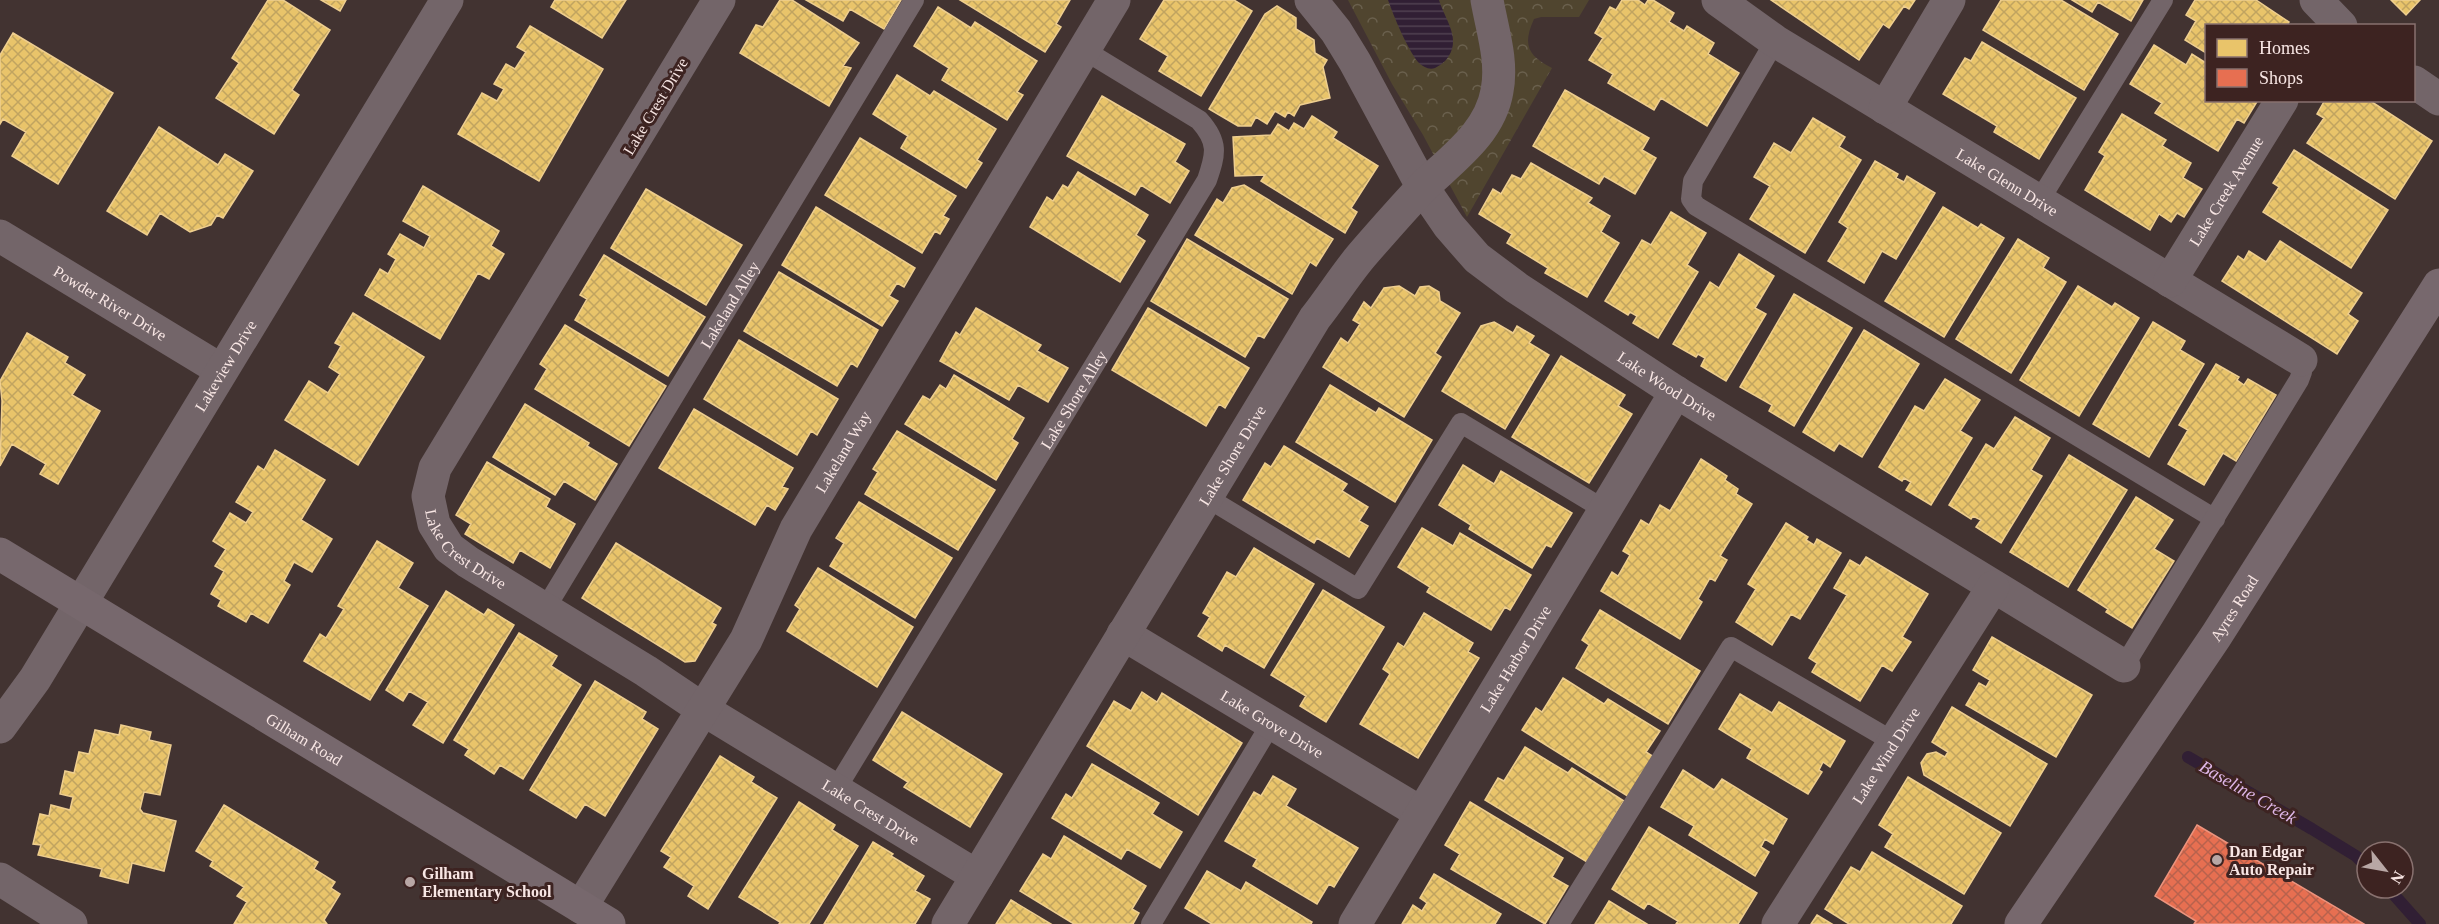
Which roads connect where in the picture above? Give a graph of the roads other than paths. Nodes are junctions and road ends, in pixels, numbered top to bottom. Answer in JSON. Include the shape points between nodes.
{"nodes":[{"id":1,"x":447,"y":0,"type":"edge"},
{"id":2,"x":719,"y":0,"type":"edge"},
{"id":3,"x":914,"y":0,"type":"edge"},
{"id":4,"x":1114,"y":0,"type":"edge"},
{"id":5,"x":1311,"y":0,"type":"edge"},
{"id":6,"x":1487,"y":0,"type":"edge"},
{"id":7,"x":1718,"y":0,"type":"edge"},
{"id":8,"x":1949,"y":0,"type":"edge"},
{"id":9,"x":2163,"y":0,"type":"edge"},
{"id":10,"x":1775,"y":41,"type":"junction"},
{"id":11,"x":1084,"y":50,"type":"junction"},
{"id":12,"x":2415,"y":83,"type":"edge"},
{"id":13,"x":2439,"y":99,"type":"edge"},
{"id":14,"x":2281,"y":102,"type":"edge"},
{"id":15,"x":1885,"y":108,"type":"junction"},
{"id":16,"x":1423,"y":188,"type":"junction"},
{"id":17,"x":2039,"y":201,"type":"junction"},
{"id":18,"x":0,"y":236,"type":"edge"},
{"id":19,"x":2170,"y":281,"type":"junction"},
{"id":20,"x":2439,"y":285,"type":"edge"},
{"id":21,"x":2301,"y":360,"type":"joint"},
{"id":22,"x":221,"y":370,"type":"junction"},
{"id":23,"x":1676,"y":392,"type":"junction"},
{"id":24,"x":1206,"y":497,"type":"junction"},
{"id":25,"x":1605,"y":510,"type":"junction"},
{"id":26,"x":2215,"y":519,"type":"junction"},
{"id":27,"x":0,"y":554,"type":"edge"},
{"id":28,"x":1993,"y":587,"type":"junction"},
{"id":29,"x":81,"y":602,"type":"junction"},
{"id":30,"x":545,"y":609,"type":"junction"},
{"id":31,"x":1123,"y":634,"type":"junction"},
{"id":32,"x":2124,"y":666,"type":"joint"},
{"id":33,"x":704,"y":710,"type":"junction"},
{"id":34,"x":1272,"y":722,"type":"junction"},
{"id":35,"x":0,"y":727,"type":"edge"},
{"id":36,"x":1893,"y":742,"type":"junction"},
{"id":37,"x":836,"y":789,"type":"junction"},
{"id":38,"x":1421,"y":813,"type":"junction"},
{"id":39,"x":977,"y":876,"type":"junction"},
{"id":40,"x":0,"y":879,"type":"edge"},
{"id":41,"x":581,"y":907,"type":"junction"},
{"id":42,"x":1356,"y":923,"type":"edge"},
{"id":43,"x":71,"y":924,"type":"edge"},
{"id":44,"x":609,"y":924,"type":"edge"},
{"id":45,"x":948,"y":924,"type":"edge"},
{"id":46,"x":1150,"y":924,"type":"edge"},
{"id":47,"x":1559,"y":924,"type":"edge"},
{"id":48,"x":1778,"y":924,"type":"edge"},
{"id":49,"x":2021,"y":924,"type":"edge"}],
"edges":[{"from":1,"to":22,"type":"street","name":"Lakeview Drive"},
{"from":2,"to":30,"type":"street","name":"Lake Crest Drive","via":[[435,468],[428,496],[434,524],[449,548]]},
{"from":3,"to":30,"type":"lane","name":"Lakeland Alley"},
{"from":4,"to":11,"type":"street","name":"Lakeland Way"},
{"from":5,"to":16,"type":"street","name":"Lake Wood Drive","via":[[1355,62]]},
{"from":6,"to":16,"type":"street","name":"Lake Shore Drive","via":[[1499,69],[1492,109],[1472,141]]},
{"from":7,"to":10,"type":"street","name":"Lake Glenn Drive"},
{"from":8,"to":15,"type":"street"},
{"from":9,"to":17,"type":"lane"},
{"from":10,"to":15,"type":"street","name":"Lake Glenn Drive"},
{"from":10,"to":26,"type":"lane","via":[[1693,181],[1691,199],[1696,206]]},
{"from":11,"to":33,"type":"street","name":"Lakeland Way","via":[[796,529],[755,623]]},
{"from":11,"to":37,"type":"lane","name":"Lake Shore Alley","via":[[1199,120],[1210,132],[1215,146],[1207,180]]},
{"from":12,"to":13,"type":"street"},
{"from":14,"to":19,"type":"street","name":"Lake Creek Avenue"},
{"from":15,"to":17,"type":"street","name":"Lake Glenn Drive"},
{"from":16,"to":23,"type":"street","name":"Lake Wood Drive","via":[[1477,258]]},
{"from":16,"to":24,"type":"street","name":"Lake Shore Drive","via":[[1360,258],[1316,318]]},
{"from":17,"to":19,"type":"street","name":"Lake Glenn Drive"},
{"from":18,"to":22,"type":"street","name":"Powder River Drive"},
{"from":19,"to":21,"type":"street","name":"Lake Glenn Drive"},
{"from":20,"to":49,"type":"street","name":"Ayres Road","via":[[2216,636]]},
{"from":21,"to":26,"type":"lane","via":[[2299,380]]},
{"from":22,"to":29,"type":"street","name":"Lakeview Drive"},
{"from":23,"to":25,"type":"street","name":"Lake Harbor Drive"},
{"from":23,"to":28,"type":"street","name":"Lake Wood Drive"},
{"from":24,"to":25,"type":"lane","via":[[1358,589],[1461,423]]},
{"from":24,"to":31,"type":"street","name":"Lake Shore Drive"},
{"from":25,"to":38,"type":"street","name":"Lake Harbor Drive"},
{"from":26,"to":32,"type":"lane"},
{"from":27,"to":29,"type":"street","name":"Gilham Road"},
{"from":28,"to":32,"type":"street","name":"Lake Wood Drive"},
{"from":28,"to":36,"type":"street","name":"Lake Wind Drive"},
{"from":29,"to":35,"type":"street","name":"Lakeview Drive"},
{"from":29,"to":41,"type":"street","name":"Gilham Road"},
{"from":30,"to":33,"type":"street","name":"Lake Crest Drive"},
{"from":31,"to":34,"type":"street","name":"Lake Grove Drive"},
{"from":31,"to":39,"type":"street","name":"Lake Shore Drive"},
{"from":33,"to":37,"type":"street","name":"Lake Crest Drive"},
{"from":33,"to":41,"type":"street","name":"Lakeland Way"},
{"from":34,"to":38,"type":"street","name":"Lake Grove Drive"},
{"from":34,"to":46,"type":"lane"},
{"from":36,"to":47,"type":"lane","via":[[1731,647]]},
{"from":36,"to":48,"type":"street","name":"Lake Wind Drive"},
{"from":37,"to":39,"type":"street","name":"Lake Crest Drive"},
{"from":38,"to":42,"type":"street","name":"Lake Harbor Drive"},
{"from":39,"to":45,"type":"street","name":"Lake Shore Drive"},
{"from":40,"to":43,"type":"street"},
{"from":41,"to":44,"type":"street","name":"Gilham Road"}]}
